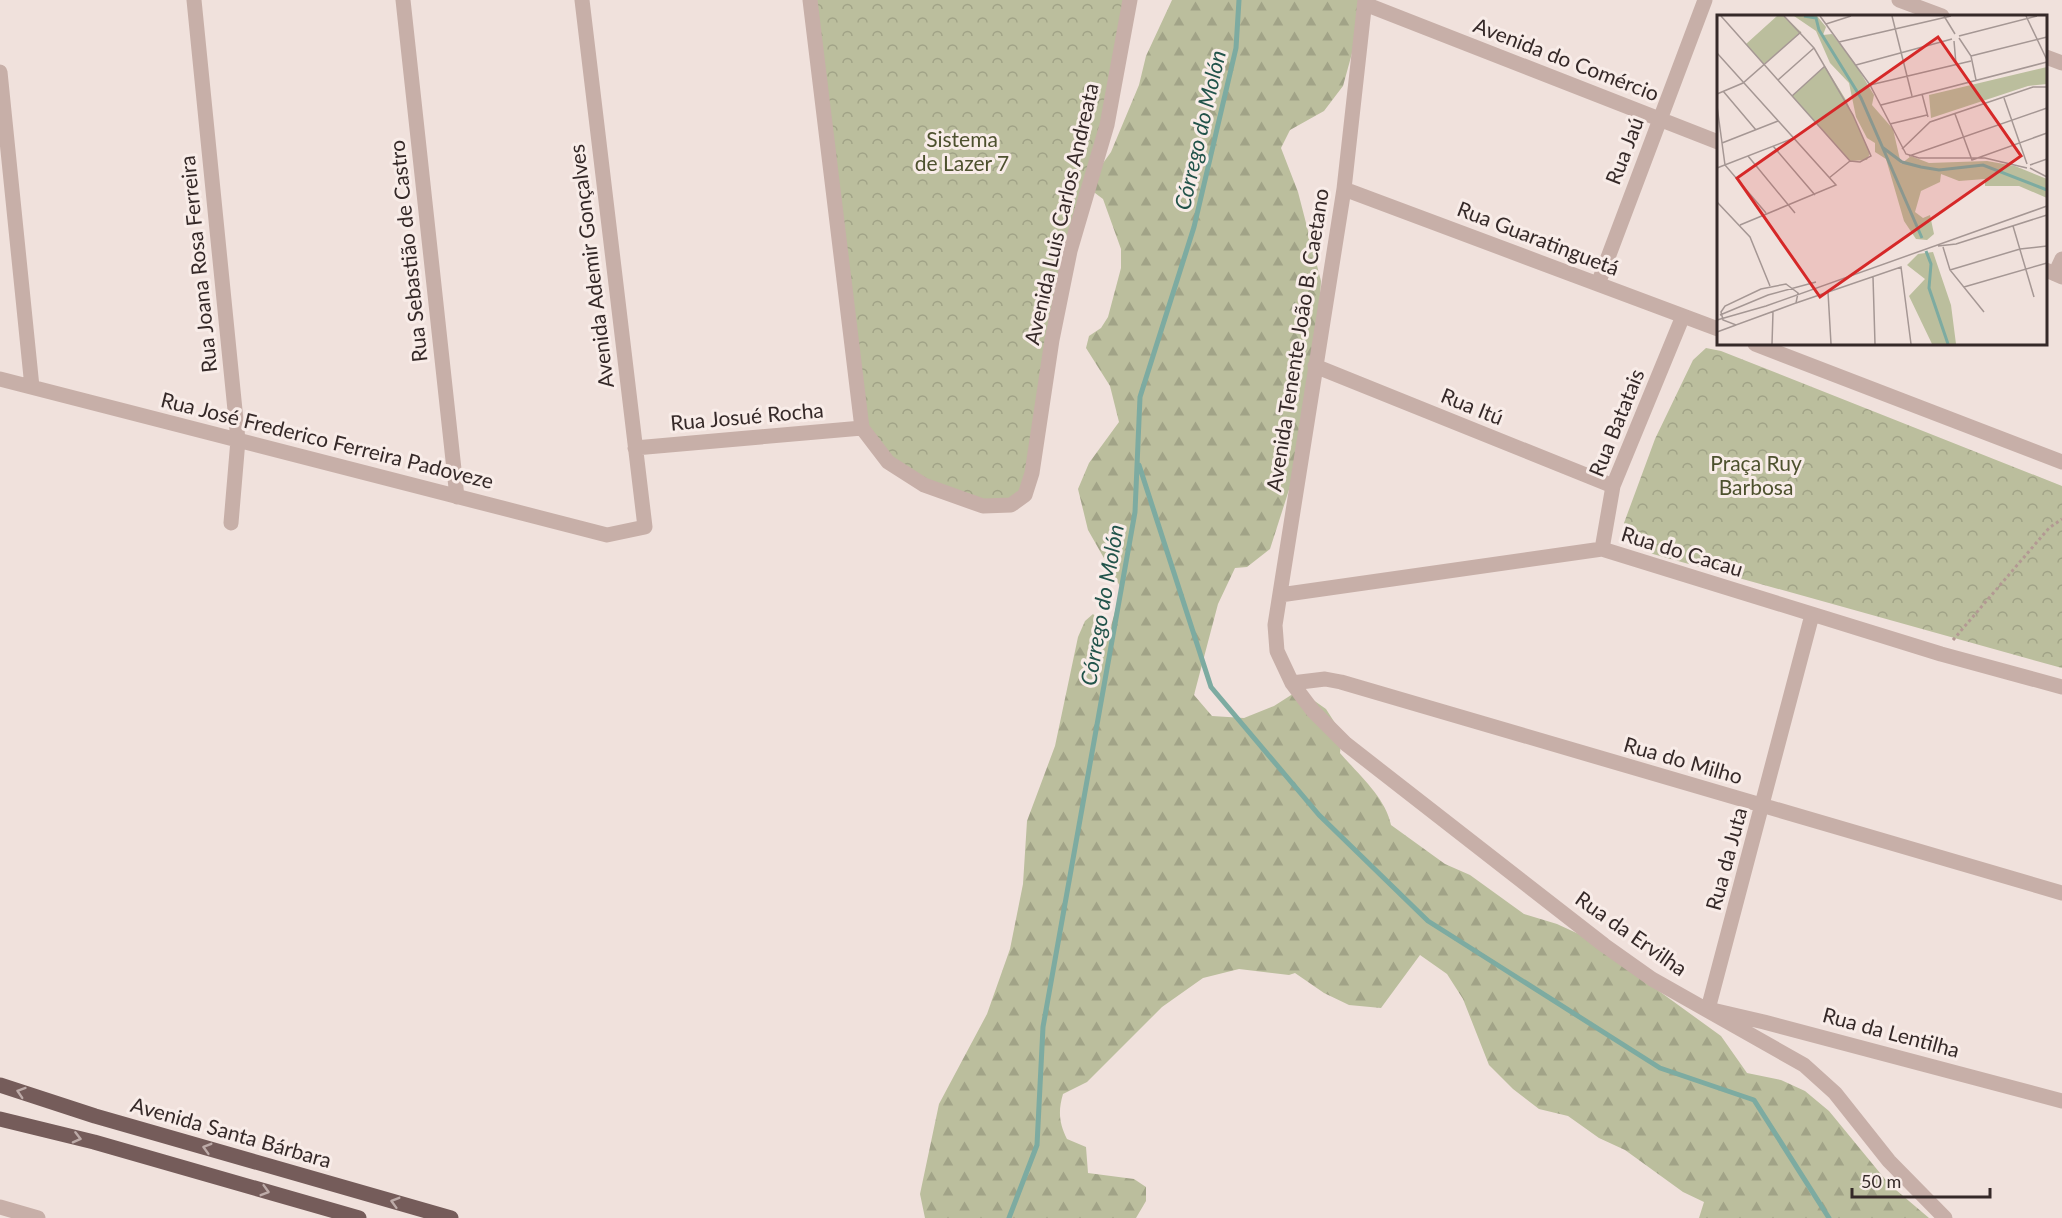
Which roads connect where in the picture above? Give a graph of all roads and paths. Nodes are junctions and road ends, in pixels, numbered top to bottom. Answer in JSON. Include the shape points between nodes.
{"nodes":[{"id":1,"x":194,"y":0,"type":"edge"},
{"id":2,"x":403,"y":0,"type":"edge"},
{"id":3,"x":810,"y":0,"type":"edge"},
{"id":4,"x":1130,"y":0,"type":"edge"},
{"id":5,"x":1705,"y":0,"type":"edge"},
{"id":6,"x":1899,"y":0,"type":"edge"},
{"id":7,"x":578,"y":1,"type":"edge"},
{"id":8,"x":1365,"y":2,"type":"edge"},
{"id":9,"x":1939,"y":15,"type":"edge"},
{"id":10,"x":2047,"y":57,"type":"edge"},
{"id":11,"x":2062,"y":63,"type":"edge"},
{"id":12,"x":0,"y":72,"type":"edge"},
{"id":13,"x":1660,"y":119,"type":"junction"},
{"id":14,"x":1717,"y":141,"type":"edge"},
{"id":15,"x":1344,"y":189,"type":"junction"},
{"id":16,"x":2062,"y":259,"type":"edge"},
{"id":17,"x":2054,"y":274,"type":"edge"},
{"id":18,"x":1598,"y":284,"type":"junction"},
{"id":19,"x":1683,"y":316,"type":"junction"},
{"id":20,"x":1717,"y":328,"type":"edge"},
{"id":21,"x":1758,"y":345,"type":"edge"},
{"id":22,"x":1316,"y":366,"type":"junction"},
{"id":23,"x":0,"y":379,"type":"edge"},
{"id":24,"x":32,"y":387,"type":"junction"},
{"id":25,"x":862,"y":428,"type":"junction"},
{"id":26,"x":238,"y":440,"type":"junction"},
{"id":27,"x":635,"y":448,"type":"junction"},
{"id":28,"x":2062,"y":462,"type":"edge"},
{"id":29,"x":1612,"y":486,"type":"junction"},
{"id":30,"x":457,"y":496,"type":"junction"},
{"id":31,"x":2062,"y":519,"type":"edge"},
{"id":32,"x":231,"y":523,"type":"dead end"},
{"id":33,"x":645,"y":527,"type":"joint"},
{"id":34,"x":1602,"y":549,"type":"junction"},
{"id":35,"x":1280,"y":595,"type":"junction"},
{"id":36,"x":1812,"y":615,"type":"junction"},
{"id":37,"x":1941,"y":654,"type":"junction"},
{"id":38,"x":1292,"y":683,"type":"junction"},
{"id":39,"x":2062,"y":687,"type":"edge"},
{"id":40,"x":1762,"y":806,"type":"junction"},
{"id":41,"x":2062,"y":893,"type":"edge"},
{"id":42,"x":1708,"y":1009,"type":"junction"},
{"id":43,"x":0,"y":1085,"type":"edge"},
{"id":44,"x":2062,"y":1101,"type":"edge"},
{"id":45,"x":0,"y":1119,"type":"edge"},
{"id":46,"x":0,"y":1207,"type":"edge"},
{"id":47,"x":38,"y":1218,"type":"edge"},
{"id":48,"x":359,"y":1218,"type":"edge"},
{"id":49,"x":451,"y":1218,"type":"edge"},
{"id":50,"x":1945,"y":1218,"type":"edge"}],
"edges":[{"from":1,"to":26,"type":"street","name":"Rua Joana Rosa Ferreira"},
{"from":2,"to":30,"type":"street","name":"Rua Sebastião de Castro"},
{"from":3,"to":25,"type":"street"},
{"from":4,"to":25,"type":"street","name":"Avenida Luis Carlos Andreata","via":[[1107,125],[1070,251],[1025,495],[1011,506],[983,506],[924,485],[888,462]]},
{"from":5,"to":13,"type":"street","name":"Rua Jaú"},
{"from":6,"to":9,"type":"street"},
{"from":7,"to":27,"type":"street","name":"Avenida Ademir Gonçalves"},
{"from":8,"to":13,"type":"street","name":"Avenida do Comércio"},
{"from":8,"to":15,"type":"street","name":"Avenida Tenente João B. Caetano"},
{"from":10,"to":11,"type":"street"},
{"from":12,"to":24,"type":"street"},
{"from":13,"to":14,"type":"street","name":"Avenida do Comércio"},
{"from":13,"to":18,"type":"street","name":"Rua Jaú"},
{"from":15,"to":18,"type":"street","name":"Rua Guaratinguetá"},
{"from":15,"to":22,"type":"street","name":"Avenida Tenente João B. Caetano"},
{"from":16,"to":17,"type":"street"},
{"from":18,"to":19,"type":"street","name":"Rua Guaratinguetá"},
{"from":19,"to":20,"type":"street","name":"Rua Guaratinguetá"},
{"from":19,"to":29,"type":"street","name":"Rua Batatais"},
{"from":21,"to":28,"type":"street"},
{"from":22,"to":29,"type":"street","name":"Rua Itú"},
{"from":22,"to":35,"type":"street","name":"Avenida Tenente João B. Caetano"},
{"from":23,"to":24,"type":"street","name":"Rua José Frederico Ferreira Padoveze"},
{"from":24,"to":26,"type":"street","name":"Rua José Frederico Ferreira Padoveze"},
{"from":25,"to":27,"type":"street","name":"Rua Josué Rocha"},
{"from":26,"to":30,"type":"street","name":"Rua José Frederico Ferreira Padoveze"},
{"from":26,"to":32,"type":"street","name":"Rua Joana Rosa Ferreira"},
{"from":27,"to":33,"type":"street","name":"Avenida Ademir Gonçalves"},
{"from":29,"to":34,"type":"street","name":"Rua Batatais"},
{"from":30,"to":33,"type":"street","name":"Rua José Frederico Ferreira Padoveze","via":[[607,535]]},
{"from":31,"to":37,"type":"path","via":[[2049,528]]},
{"from":34,"to":35,"type":"street","name":"Rua do Cacau"},
{"from":34,"to":36,"type":"street","name":"Rua do Cacau"},
{"from":35,"to":38,"type":"street","name":"Avenida Tenente João B. Caetano","via":[[1276,651]]},
{"from":36,"to":37,"type":"street","name":"Rua do Cacau"},
{"from":36,"to":40,"type":"street","name":"Rua da Juta"},
{"from":37,"to":39,"type":"street","name":"Rua do Cacau"},
{"from":38,"to":40,"type":"street","name":"Rua do Milho","via":[[1325,679],[1341,682]]},
{"from":38,"to":42,"type":"street","name":"Rua da Ervilha","via":[[1346,744],[1604,945],[1652,979]]},
{"from":40,"to":41,"type":"street","name":"Rua do Milho"},
{"from":40,"to":42,"type":"street","name":"Rua da Juta"},
{"from":42,"to":44,"type":"street","name":"Rua da Lentilha"},
{"from":42,"to":50,"type":"street","name":"Rua da Ervilha","via":[[1804,1065],[1835,1093],[1889,1161]]},
{"from":49,"to":43,"type":"main road","name":"Avenida Santa Bárbara","one_way":true,"via":[[94,1116]]},
{"from":45,"to":48,"type":"main road","one_way":true},
{"from":46,"to":47,"type":"street"}]}
